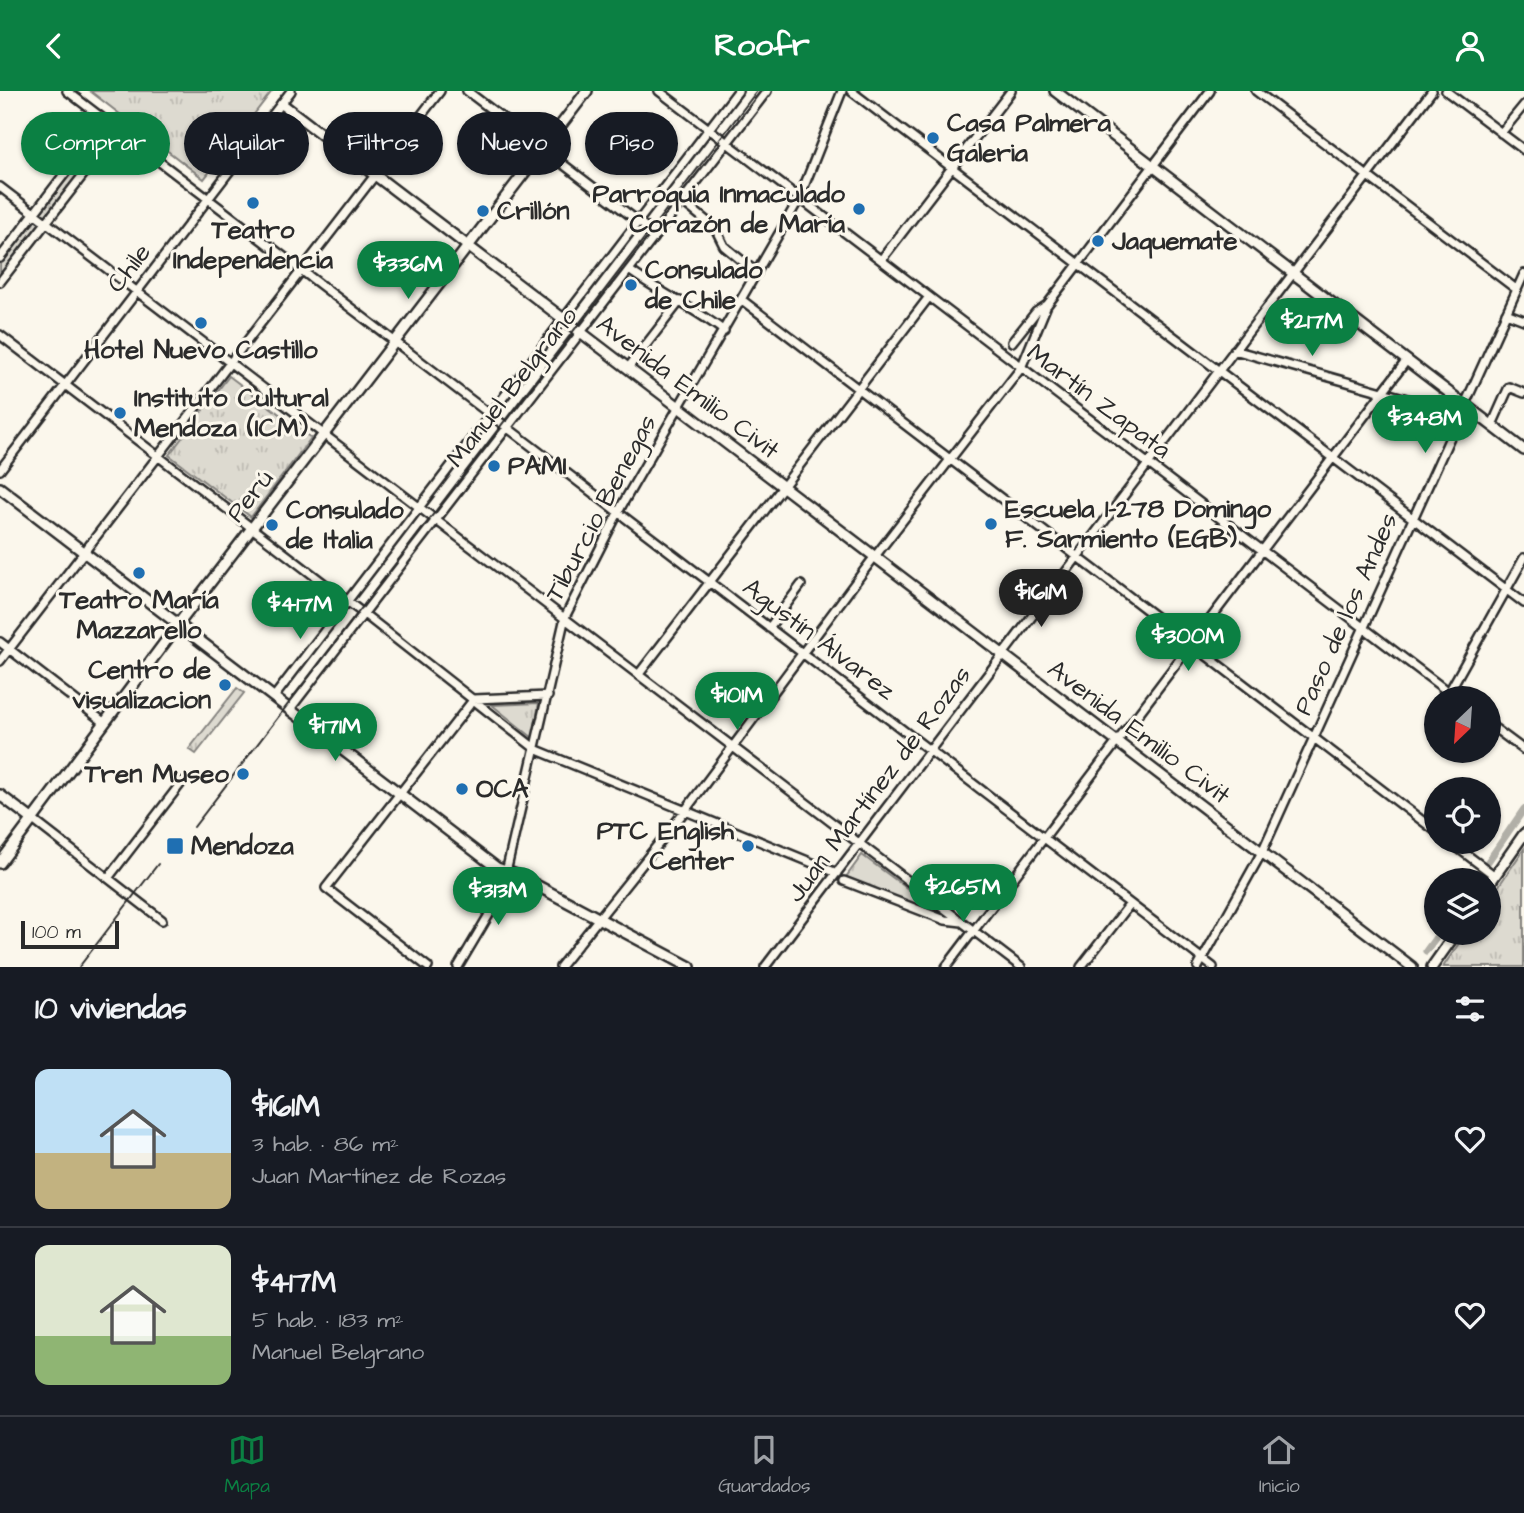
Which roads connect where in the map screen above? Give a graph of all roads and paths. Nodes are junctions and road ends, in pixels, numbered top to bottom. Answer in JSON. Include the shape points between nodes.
{"nodes":[{"id":1,"x":67,"y":91,"type":"edge"},
{"id":2,"x":291,"y":91,"type":"edge"},
{"id":3,"x":440,"y":91,"type":"edge"},
{"id":4,"x":467,"y":91,"type":"edge"},
{"id":5,"x":587,"y":91,"type":"edge"},
{"id":6,"x":659,"y":91,"type":"edge"},
{"id":7,"x":738,"y":91,"type":"edge"},
{"id":8,"x":767,"y":91,"type":"edge"},
{"id":9,"x":842,"y":91,"type":"edge"},
{"id":10,"x":851,"y":91,"type":"edge"},
{"id":11,"x":1011,"y":91,"type":"edge"},
{"id":12,"x":1055,"y":91,"type":"edge"},
{"id":13,"x":1209,"y":91,"type":"edge"},
{"id":14,"x":1256,"y":91,"type":"edge"},
{"id":15,"x":1432,"y":91,"type":"edge"},
{"id":16,"x":1446,"y":91,"type":"edge"},
{"id":17,"x":282,"y":104,"type":"junction"},
{"id":18,"x":1524,"y":106,"type":"edge"},
{"id":19,"x":94,"y":112,"type":"edge"},
{"id":20,"x":424,"y":112,"type":"edge"},
{"id":21,"x":495,"y":112,"type":"edge"},
{"id":22,"x":571,"y":112,"type":"edge"},
{"id":23,"x":708,"y":129,"type":"junction"},
{"id":24,"x":1501,"y":133,"type":"junction"},
{"id":25,"x":323,"y":135,"type":"edge"},
{"id":26,"x":727,"y":143,"type":"junction"},
{"id":27,"x":1524,"y":151,"type":"edge"},
{"id":28,"x":1153,"y":166,"type":"junction"},
{"id":29,"x":952,"y":169,"type":"junction"},
{"id":30,"x":170,"y":170,"type":"edge"},
{"id":31,"x":571,"y":170,"type":"edge"},
{"id":32,"x":64,"y":175,"type":"edge"},
{"id":33,"x":83,"y":175,"type":"edge"},
{"id":34,"x":375,"y":175,"type":"joint"},
{"id":35,"x":523,"y":175,"type":"edge"},
{"id":36,"x":1367,"y":176,"type":"junction"},
{"id":37,"x":0,"y":187,"type":"edge"},
{"id":38,"x":208,"y":199,"type":"junction"},
{"id":39,"x":799,"y":199,"type":"junction"},
{"id":40,"x":682,"y":201,"type":"junction"},
{"id":41,"x":35,"y":213,"type":"junction"},
{"id":42,"x":638,"y":221,"type":"junction"},
{"id":43,"x":46,"y":222,"type":"junction"},
{"id":44,"x":656,"y":235,"type":"junction"},
{"id":45,"x":469,"y":246,"type":"junction"},
{"id":46,"x":0,"y":258,"type":"edge"},
{"id":47,"x":881,"y":261,"type":"junction"},
{"id":48,"x":1078,"y":264,"type":"junction"},
{"id":49,"x":629,"y":269,"type":"junction"},
{"id":50,"x":301,"y":270,"type":"junction"},
{"id":51,"x":757,"y":273,"type":"junction"},
{"id":52,"x":1293,"y":273,"type":"junction"},
{"id":53,"x":1524,"y":274,"type":"edge"},
{"id":54,"x":0,"y":282,"type":"edge"},
{"id":55,"x":1516,"y":289,"type":"junction"},
{"id":56,"x":137,"y":292,"type":"junction"},
{"id":57,"x":929,"y":297,"type":"junction"},
{"id":58,"x":742,"y":300,"type":"junction"},
{"id":59,"x":680,"y":301,"type":"junction"},
{"id":60,"x":1047,"y":305,"type":"junction"},
{"id":61,"x":1506,"y":313,"type":"junction"},
{"id":62,"x":564,"y":319,"type":"junction"},
{"id":63,"x":1524,"y":320,"type":"edge"},
{"id":64,"x":724,"y":331,"type":"junction"},
{"id":65,"x":581,"y":332,"type":"junction"},
{"id":66,"x":0,"y":335,"type":"edge"},
{"id":67,"x":395,"y":342,"type":"junction"},
{"id":68,"x":1012,"y":342,"type":"dead end"},
{"id":69,"x":1234,"y":350,"type":"junction"},
{"id":70,"x":1406,"y":360,"type":"junction"},
{"id":71,"x":230,"y":363,"type":"junction"},
{"id":72,"x":628,"y":368,"type":"junction"},
{"id":73,"x":1021,"y":368,"type":"junction"},
{"id":74,"x":1219,"y":371,"type":"junction"},
{"id":75,"x":65,"y":385,"type":"junction"},
{"id":76,"x":858,"y":389,"type":"junction"},
{"id":77,"x":1382,"y":392,"type":"junction"},
{"id":78,"x":1524,"y":393,"type":"edge"},
{"id":79,"x":1425,"y":404,"type":"dead end"},
{"id":80,"x":1464,"y":404,"type":"junction"},
{"id":81,"x":680,"y":408,"type":"junction"},
{"id":82,"x":491,"y":415,"type":"junction"},
{"id":83,"x":1492,"y":425,"type":"junction"},
{"id":84,"x":507,"y":428,"type":"junction"},
{"id":85,"x":324,"y":435,"type":"junction"},
{"id":86,"x":1524,"y":450,"type":"edge"},
{"id":87,"x":158,"y":456,"type":"junction"},
{"id":88,"x":1332,"y":457,"type":"junction"},
{"id":89,"x":950,"y":459,"type":"junction"},
{"id":90,"x":1148,"y":464,"type":"junction"},
{"id":91,"x":0,"y":470,"type":"edge"},
{"id":92,"x":783,"y":486,"type":"junction"},
{"id":93,"x":0,"y":488,"type":"edge"},
{"id":94,"x":419,"y":508,"type":"junction"},
{"id":95,"x":618,"y":513,"type":"junction"},
{"id":96,"x":1411,"y":518,"type":"junction"},
{"id":97,"x":436,"y":520,"type":"junction"},
{"id":98,"x":252,"y":528,"type":"junction"},
{"id":99,"x":1263,"y":551,"type":"junction"},
{"id":100,"x":84,"y":552,"type":"junction"},
{"id":101,"x":875,"y":557,"type":"junction"},
{"id":102,"x":1078,"y":557,"type":"junction"},
{"id":103,"x":1524,"y":558,"type":"edge"},
{"id":104,"x":709,"y":582,"type":"junction"},
{"id":105,"x":801,"y":585,"type":"dead end"},
{"id":106,"x":1506,"y":590,"type":"junction"},
{"id":107,"x":348,"y":602,"type":"junction"},
{"id":108,"x":1524,"y":603,"type":"edge"},
{"id":109,"x":364,"y":614,"type":"junction"},
{"id":110,"x":565,"y":617,"type":"junction"},
{"id":111,"x":178,"y":624,"type":"junction"},
{"id":112,"x":769,"y":628,"type":"junction"},
{"id":113,"x":1363,"y":628,"type":"junction"},
{"id":114,"x":0,"y":642,"type":"edge"},
{"id":115,"x":1193,"y":645,"type":"junction"},
{"id":116,"x":9,"y":649,"type":"junction"},
{"id":117,"x":802,"y":653,"type":"junction"},
{"id":118,"x":1003,"y":655,"type":"junction"},
{"id":119,"x":0,"y":661,"type":"edge"},
{"id":120,"x":639,"y":674,"type":"junction"},
{"id":121,"x":1441,"y":686,"type":"edge"},
{"id":122,"x":1452,"y":686,"type":"edge"},
{"id":123,"x":548,"y":696,"type":"junction"},
{"id":124,"x":274,"y":697,"type":"junction"},
{"id":125,"x":472,"y":700,"type":"junction"},
{"id":126,"x":286,"y":706,"type":"junction"},
{"id":127,"x":105,"y":723,"type":"junction"},
{"id":128,"x":1502,"y":733,"type":"edge"},
{"id":129,"x":1314,"y":739,"type":"junction"},
{"id":130,"x":1117,"y":741,"type":"junction"},
{"id":131,"x":732,"y":745,"type":"junction"},
{"id":132,"x":537,"y":750,"type":"junction"},
{"id":133,"x":1524,"y":750,"type":"edge"},
{"id":134,"x":930,"y":751,"type":"junction"},
{"id":135,"x":182,"y":782,"type":"dead end"},
{"id":136,"x":399,"y":793,"type":"junction"},
{"id":137,"x":0,"y":795,"type":"edge"},
{"id":138,"x":684,"y":811,"type":"junction"},
{"id":139,"x":33,"y":820,"type":"junction"},
{"id":140,"x":1424,"y":822,"type":"edge"},
{"id":141,"x":1524,"y":834,"type":"edge"},
{"id":142,"x":1045,"y":839,"type":"junction"},
{"id":143,"x":860,"y":843,"type":"junction"},
{"id":144,"x":1262,"y":852,"type":"junction"},
{"id":145,"x":1463,"y":854,"type":"edge"},
{"id":146,"x":0,"y":863,"type":"edge"},
{"id":147,"x":1479,"y":868,"type":"edge"},
{"id":148,"x":1500,"y":868,"type":"edge"},
{"id":149,"x":506,"y":872,"type":"junction"},
{"id":150,"x":837,"y":873,"type":"junction"},
{"id":151,"x":108,"y":878,"type":"junction"},
{"id":152,"x":844,"y":881,"type":"dead end"},
{"id":153,"x":1130,"y":904,"type":"junction"},
{"id":154,"x":949,"y":911,"type":"junction"},
{"id":155,"x":598,"y":919,"type":"junction"},
{"id":156,"x":944,"y":919,"type":"junction"},
{"id":157,"x":162,"y":920,"type":"dead end"},
{"id":158,"x":962,"y":922,"type":"junction"},
{"id":159,"x":974,"y":931,"type":"junction"},
{"id":160,"x":1448,"y":945,"type":"edge"},
{"id":161,"x":1202,"y":959,"type":"junction"},
{"id":162,"x":428,"y":967,"type":"edge"},
{"id":163,"x":458,"y":967,"type":"edge"},
{"id":164,"x":561,"y":967,"type":"edge"},
{"id":165,"x":690,"y":967,"type":"edge"},
{"id":166,"x":765,"y":967,"type":"edge"},
{"id":167,"x":946,"y":967,"type":"edge"},
{"id":168,"x":1021,"y":967,"type":"edge"},
{"id":169,"x":1081,"y":967,"type":"edge"},
{"id":170,"x":1198,"y":967,"type":"edge"},
{"id":171,"x":1213,"y":967,"type":"edge"},
{"id":172,"x":1412,"y":967,"type":"edge"},
{"id":173,"x":1432,"y":967,"type":"edge"}],
"edges":[{"from":1,"to":19,"type":"street","name":"Agustín Álvarez"},
{"from":2,"to":17,"type":"street","name":"Chile"},
{"from":3,"to":20,"type":"street"},
{"from":4,"to":21,"type":"street"},
{"from":5,"to":22,"type":"main road","name":"Perú"},
{"from":6,"to":23,"type":"street","name":"Martín Zapata"},
{"from":7,"to":23,"type":"street","name":"Manuel Belgrano"},
{"from":8,"to":26,"type":"street","name":"Manuel Belgrano"},
{"from":9,"to":39,"type":"street","name":"Tiburcio Benegas"},
{"from":10,"to":29,"type":"street"},
{"from":11,"to":29,"type":"street"},
{"from":12,"to":28,"type":"main road"},
{"from":13,"to":28,"type":"street"},
{"from":14,"to":36,"type":"street"},
{"from":15,"to":36,"type":"street","name":"Juan Martínez de Rozas"},
{"from":16,"to":24,"type":"street"},
{"from":17,"to":25,"type":"main road","name":"Avenida Emilio Civit"},
{"from":17,"to":38,"type":"street","name":"Chile"},
{"from":18,"to":24,"type":"street"},
{"from":23,"to":26,"type":"street","name":"Martín Zapata"},
{"from":23,"to":42,"type":"street","name":"Manuel Belgrano"},
{"from":24,"to":27,"type":"street"},
{"from":26,"to":39,"type":"street","name":"Martín Zapata"},
{"from":26,"to":40,"type":"street","name":"Manuel Belgrano"},
{"from":28,"to":48,"type":"street"},
{"from":28,"to":52,"type":"main road"},
{"from":29,"to":47,"type":"street"},
{"from":29,"to":48,"type":"street"},
{"from":30,"to":38,"type":"street","name":"Agustín Álvarez"},
{"from":31,"to":42,"type":"street"},
{"from":32,"to":41,"type":"street"},
{"from":33,"to":43,"type":"street"},
{"from":34,"to":45,"type":"main road","name":"Avenida Emilio Civit"},
{"from":34,"to":50,"type":"street"},
{"from":35,"to":45,"type":"main road","name":"Perú"},
{"from":36,"to":52,"type":"street","name":"Juan Martínez de Rozas"},
{"from":36,"to":55,"type":"street"},
{"from":37,"to":41,"type":"street"},
{"from":38,"to":50,"type":"street","name":"Agustín Álvarez"},
{"from":38,"to":56,"type":"street","name":"Chile"},
{"from":39,"to":47,"type":"street","name":"Martín Zapata"},
{"from":39,"to":51,"type":"street","name":"Tiburcio Benegas"},
{"from":40,"to":44,"type":"street","name":"Manuel Belgrano"},
{"from":40,"to":51,"type":"street"},
{"from":41,"to":43,"type":"street"},
{"from":41,"to":46,"type":"street"},
{"from":42,"to":44,"type":"street"},
{"from":42,"to":62,"type":"street","name":"Manuel Belgrano"},
{"from":43,"to":54,"type":"street"},
{"from":43,"to":56,"type":"street"},
{"from":44,"to":49,"type":"street","name":"Manuel Belgrano"},
{"from":45,"to":62,"type":"main road","name":"Avenida Emilio Civit"},
{"from":45,"to":67,"type":"main road","name":"Perú"},
{"from":47,"to":57,"type":"street","name":"Martín Zapata"},
{"from":48,"to":60,"type":"street"},
{"from":48,"to":74,"type":"street"},
{"from":49,"to":59,"type":"street"},
{"from":49,"to":65,"type":"street","name":"Manuel Belgrano"},
{"from":50,"to":67,"type":"street","name":"Agustín Álvarez"},
{"from":50,"to":71,"type":"street"},
{"from":51,"to":58,"type":"street","name":"Tiburcio Benegas"},
{"from":52,"to":69,"type":"street","name":"Juan Martínez de Rozas"},
{"from":52,"to":70,"type":"main road"},
{"from":53,"to":55,"type":"street","name":"Paso de los Andes"},
{"from":55,"to":61,"type":"street","name":"Paso de los Andes"},
{"from":56,"to":71,"type":"street"},
{"from":56,"to":75,"type":"street","name":"Chile"},
{"from":57,"to":73,"type":"street","name":"Martín Zapata"},
{"from":57,"to":76,"type":"street"},
{"from":58,"to":64,"type":"street","name":"Tiburcio Benegas"},
{"from":58,"to":76,"type":"street"},
{"from":59,"to":64,"type":"street"},
{"from":59,"to":72,"type":"street"},
{"from":60,"to":68,"type":"street"},
{"from":60,"to":73,"type":"street"},
{"from":61,"to":63,"type":"street"},
{"from":61,"to":80,"type":"street","name":"Paso de los Andes"},
{"from":62,"to":65,"type":"main road","name":"Avenida Emilio Civit"},
{"from":62,"to":82,"type":"street","name":"Manuel Belgrano"},
{"from":64,"to":81,"type":"street","name":"Tiburcio Benegas"},
{"from":65,"to":72,"type":"main road","name":"Avenida Emilio Civit"},
{"from":65,"to":84,"type":"street","name":"Manuel Belgrano"},
{"from":66,"to":75,"type":"street"},
{"from":67,"to":82,"type":"street","name":"Agustín Álvarez"},
{"from":67,"to":85,"type":"main road","name":"Perú"},
{"from":69,"to":74,"type":"street","name":"Juan Martínez de Rozas"},
{"from":69,"to":77,"type":"street"},
{"from":70,"to":77,"type":"street"},
{"from":70,"to":80,"type":"main road"},
{"from":71,"to":85,"type":"street"},
{"from":71,"to":87,"type":"street"},
{"from":72,"to":81,"type":"main road","name":"Avenida Emilio Civit"},
{"from":73,"to":89,"type":"street"},
{"from":73,"to":90,"type":"street","name":"Martín Zapata"},
{"from":74,"to":88,"type":"street"},
{"from":74,"to":90,"type":"street","name":"Juan Martínez de Rozas"},
{"from":75,"to":87,"type":"street"},
{"from":75,"to":91,"type":"street","name":"Chile"},
{"from":76,"to":89,"type":"street"},
{"from":76,"to":92,"type":"street"},
{"from":77,"to":79,"type":"street"},
{"from":77,"to":88,"type":"street"},
{"from":78,"to":83,"type":"street","via":[[1509,387]]},
{"from":80,"to":83,"type":"main road"},
{"from":80,"to":96,"type":"street","name":"Paso de los Andes"},
{"from":81,"to":92,"type":"main road","name":"Avenida Emilio Civit"},
{"from":81,"to":95,"type":"street","name":"Tiburcio Benegas"},
{"from":82,"to":84,"type":"street","name":"Agustín Álvarez"},
{"from":82,"to":94,"type":"street","name":"Manuel Belgrano"},
{"from":83,"to":86,"type":"main road"},
{"from":84,"to":95,"type":"street","name":"Agustín Álvarez"},
{"from":84,"to":97,"type":"street","name":"Manuel Belgrano"},
{"from":85,"to":94,"type":"street"},
{"from":85,"to":98,"type":"main road","name":"Perú"},
{"from":87,"to":98,"type":"street"},
{"from":87,"to":100,"type":"street"},
{"from":88,"to":96,"type":"street"},
{"from":88,"to":99,"type":"street"},
{"from":89,"to":101,"type":"street"},
{"from":89,"to":102,"type":"street"},
{"from":90,"to":99,"type":"street","name":"Martín Zapata"},
{"from":90,"to":102,"type":"street","name":"Juan Martínez de Rozas"},
{"from":92,"to":101,"type":"main road","name":"Avenida Emilio Civit"},
{"from":92,"to":104,"type":"street"},
{"from":93,"to":100,"type":"main road"},
{"from":94,"to":97,"type":"street"},
{"from":94,"to":107,"type":"street","name":"Manuel Belgrano"},
{"from":95,"to":104,"type":"street","name":"Agustín Álvarez"},
{"from":95,"to":110,"type":"street","name":"Tiburcio Benegas"},
{"from":96,"to":106,"type":"street"},
{"from":96,"to":113,"type":"street","name":"Paso de los Andes"},
{"from":97,"to":109,"type":"street","name":"Manuel Belgrano"},
{"from":97,"to":110,"type":"street"},
{"from":98,"to":107,"type":"street"},
{"from":98,"to":111,"type":"main road","name":"Perú"},
{"from":99,"to":113,"type":"street","name":"Martín Zapata"},
{"from":99,"to":115,"type":"street"},
{"from":100,"to":111,"type":"main road"},
{"from":100,"to":116,"type":"street"},
{"from":101,"to":117,"type":"street"},
{"from":101,"to":118,"type":"main road","name":"Avenida Emilio Civit"},
{"from":102,"to":115,"type":"street"},
{"from":102,"to":118,"type":"street","name":"Juan Martínez de Rozas"},
{"from":103,"to":106,"type":"street"},
{"from":104,"to":112,"type":"street","name":"Agustín Álvarez"},
{"from":104,"to":120,"type":"street"},
{"from":105,"to":112,"type":"street"},
{"from":106,"to":108,"type":"street"},
{"from":106,"to":122,"type":"street"},
{"from":107,"to":109,"type":"street"},
{"from":107,"to":124,"type":"street","name":"Manuel Belgrano"},
{"from":109,"to":125,"type":"street"},
{"from":109,"to":126,"type":"street","name":"Manuel Belgrano"},
{"from":110,"to":120,"type":"street"},
{"from":110,"to":123,"type":"street","name":"Tiburcio Benegas"},
{"from":111,"to":124,"type":"main road"},
{"from":111,"to":127,"type":"main road","name":"Perú"},
{"from":112,"to":117,"type":"street","name":"Agustín Álvarez"},
{"from":113,"to":121,"type":"street","name":"Martín Zapata"},
{"from":113,"to":129,"type":"street","name":"Paso de los Andes"},
{"from":114,"to":116,"type":"street"},
{"from":115,"to":129,"type":"street"},
{"from":115,"to":130,"type":"street"},
{"from":116,"to":119,"type":"street"},
{"from":116,"to":127,"type":"street"},
{"from":117,"to":131,"type":"street"},
{"from":117,"to":134,"type":"street","name":"Agustín Álvarez"},
{"from":118,"to":130,"type":"main road","name":"Avenida Emilio Civit"},
{"from":118,"to":134,"type":"street","name":"Juan Martínez de Rozas"},
{"from":120,"to":131,"type":"street"},
{"from":123,"to":125,"type":"street"},
{"from":123,"to":132,"type":"street","name":"Tiburcio Benegas"},
{"from":124,"to":126,"type":"main road"},
{"from":125,"to":132,"type":"street"},
{"from":125,"to":136,"type":"street"},
{"from":126,"to":136,"type":"main road"},
{"from":127,"to":139,"type":"main road","name":"Perú"},
{"from":128,"to":133,"type":"street"},
{"from":129,"to":140,"type":"street"},
{"from":129,"to":144,"type":"street","name":"Paso de los Andes"},
{"from":130,"to":142,"type":"street"},
{"from":130,"to":144,"type":"main road","name":"Avenida Emilio Civit"},
{"from":131,"to":138,"type":"street"},
{"from":131,"to":143,"type":"street"},
{"from":132,"to":138,"type":"street"},
{"from":132,"to":149,"type":"street","name":"Tiburcio Benegas"},
{"from":134,"to":142,"type":"street","name":"Agustín Álvarez"},
{"from":134,"to":143,"type":"street","name":"Juan Martínez de Rozas"},
{"from":135,"to":151,"type":"street"},
{"from":136,"to":149,"type":"main road"},
{"from":136,"to":162,"type":"street","via":[[326,888]]},
{"from":137,"to":139,"type":"main road"},
{"from":138,"to":150,"type":"street"},
{"from":138,"to":155,"type":"street"},
{"from":139,"to":146,"type":"main road","name":"Perú"},
{"from":139,"to":151,"type":"street"},
{"from":141,"to":148,"type":"main road"},
{"from":142,"to":153,"type":"street","name":"Agustín Álvarez"},
{"from":142,"to":159,"type":"street"},
{"from":143,"to":150,"type":"street","name":"Juan Martínez de Rozas"},
{"from":143,"to":154,"type":"street"},
{"from":144,"to":161,"type":"street","name":"Paso de los Andes"},
{"from":144,"to":172,"type":"main road","name":"Avenida Emilio Civit"},
{"from":145,"to":147,"type":"street"},
{"from":149,"to":155,"type":"main road"},
{"from":149,"to":163,"type":"street","name":"Tiburcio Benegas","via":[[494,907]]},
{"from":150,"to":166,"type":"street","name":"Juan Martínez de Rozas"},
{"from":151,"to":157,"type":"street"},
{"from":152,"to":156,"type":"street"},
{"from":153,"to":161,"type":"street","name":"Agustín Álvarez"},
{"from":153,"to":169,"type":"street"},
{"from":154,"to":156,"type":"street","via":[[950,917]]},
{"from":154,"to":158,"type":"street"},
{"from":155,"to":164,"type":"street"},
{"from":155,"to":165,"type":"main road"},
{"from":156,"to":158,"type":"street"},
{"from":158,"to":159,"type":"street"},
{"from":159,"to":167,"type":"street"},
{"from":159,"to":168,"type":"street"},
{"from":160,"to":173,"type":"main road"},
{"from":161,"to":170,"type":"street","name":"Paso de los Andes"},
{"from":161,"to":171,"type":"street","name":"Agustín Álvarez"}]}
